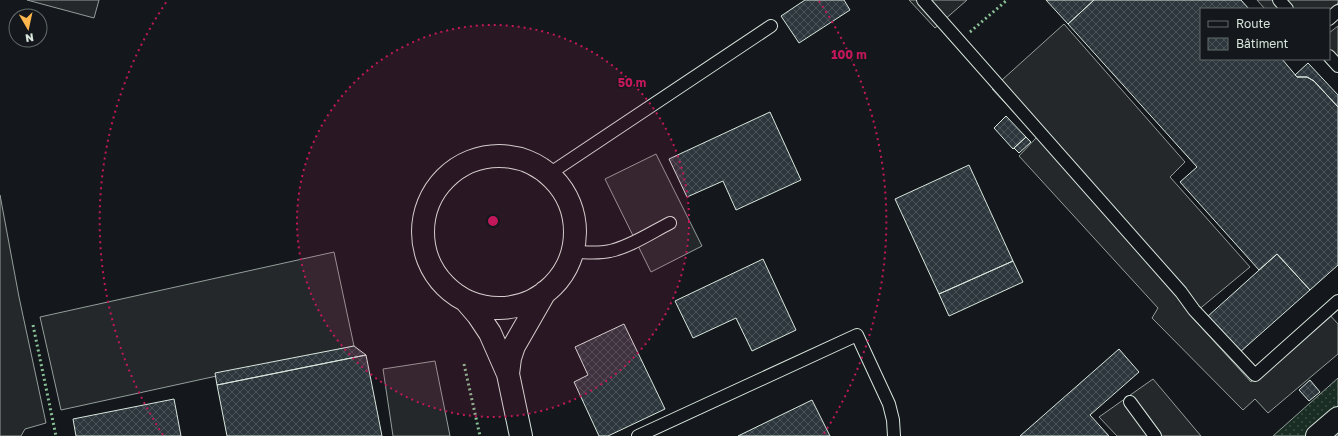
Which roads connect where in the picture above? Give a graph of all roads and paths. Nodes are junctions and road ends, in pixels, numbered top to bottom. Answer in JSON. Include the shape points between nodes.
{"nodes":[{"id":1,"x":1280,"y":0,"type":"edge"},
{"id":2,"x":926,"y":1,"type":"edge"},
{"id":3,"x":1286,"y":8,"type":"edge"},
{"id":4,"x":1338,"y":11,"type":"edge"},
{"id":5,"x":1330,"y":18,"type":"edge"},
{"id":6,"x":771,"y":26,"type":"dead end"},
{"id":7,"x":1330,"y":57,"type":"edge"},
{"id":8,"x":1338,"y":66,"type":"edge"},
{"id":9,"x":549,"y":174,"type":"junction"},
{"id":10,"x":670,"y":223,"type":"dead end"},
{"id":11,"x":572,"y":252,"type":"junction"},
{"id":12,"x":546,"y":292,"type":"junction"},
{"id":13,"x":466,"y":301,"type":"junction"},
{"id":14,"x":1336,"y":306,"type":"edge"},
{"id":15,"x":508,"y":374,"type":"junction"},
{"id":16,"x":1130,"y":402,"type":"dead end"},
{"id":17,"x":1338,"y":418,"type":"edge"},
{"id":18,"x":521,"y":436,"type":"edge"},
{"id":19,"x":638,"y":436,"type":"edge"},
{"id":20,"x":894,"y":436,"type":"edge"},
{"id":21,"x":1155,"y":436,"type":"edge"},
{"id":22,"x":1317,"y":436,"type":"edge"}],
"edges":[{"from":1,"to":3,"type":"lane"},
{"from":2,"to":14,"type":"lane","via":[[1176,286],[1194,310],[1254,375]]},
{"from":4,"to":5,"type":"lane"},
{"from":6,"to":9,"type":"lane"},
{"from":7,"to":8,"type":"lane"},
{"from":9,"to":11,"type":"street","via":[[567,196],[572,210],[575,239]]},
{"from":9,"to":13,"type":"street","via":[[524,160],[496,155],[482,157],[462,165],[445,177],[436,188],[428,201],[424,215],[422,229],[426,257],[446,287]]},
{"from":10,"to":11,"type":"lane","via":[[610,251]]},
{"from":11,"to":12,"type":"street","via":[[562,274]]},
{"from":12,"to":13,"type":"street","via":[[525,304],[501,308]]},
{"from":12,"to":15,"type":"street","via":[[514,346]]},
{"from":13,"to":15,"type":"street","via":[[490,333]]},
{"from":15,"to":18,"type":"street"},
{"from":16,"to":21,"type":"lane"},
{"from":17,"to":22,"type":"street"},
{"from":19,"to":20,"type":"lane","via":[[857,334],[889,404]]}]}
